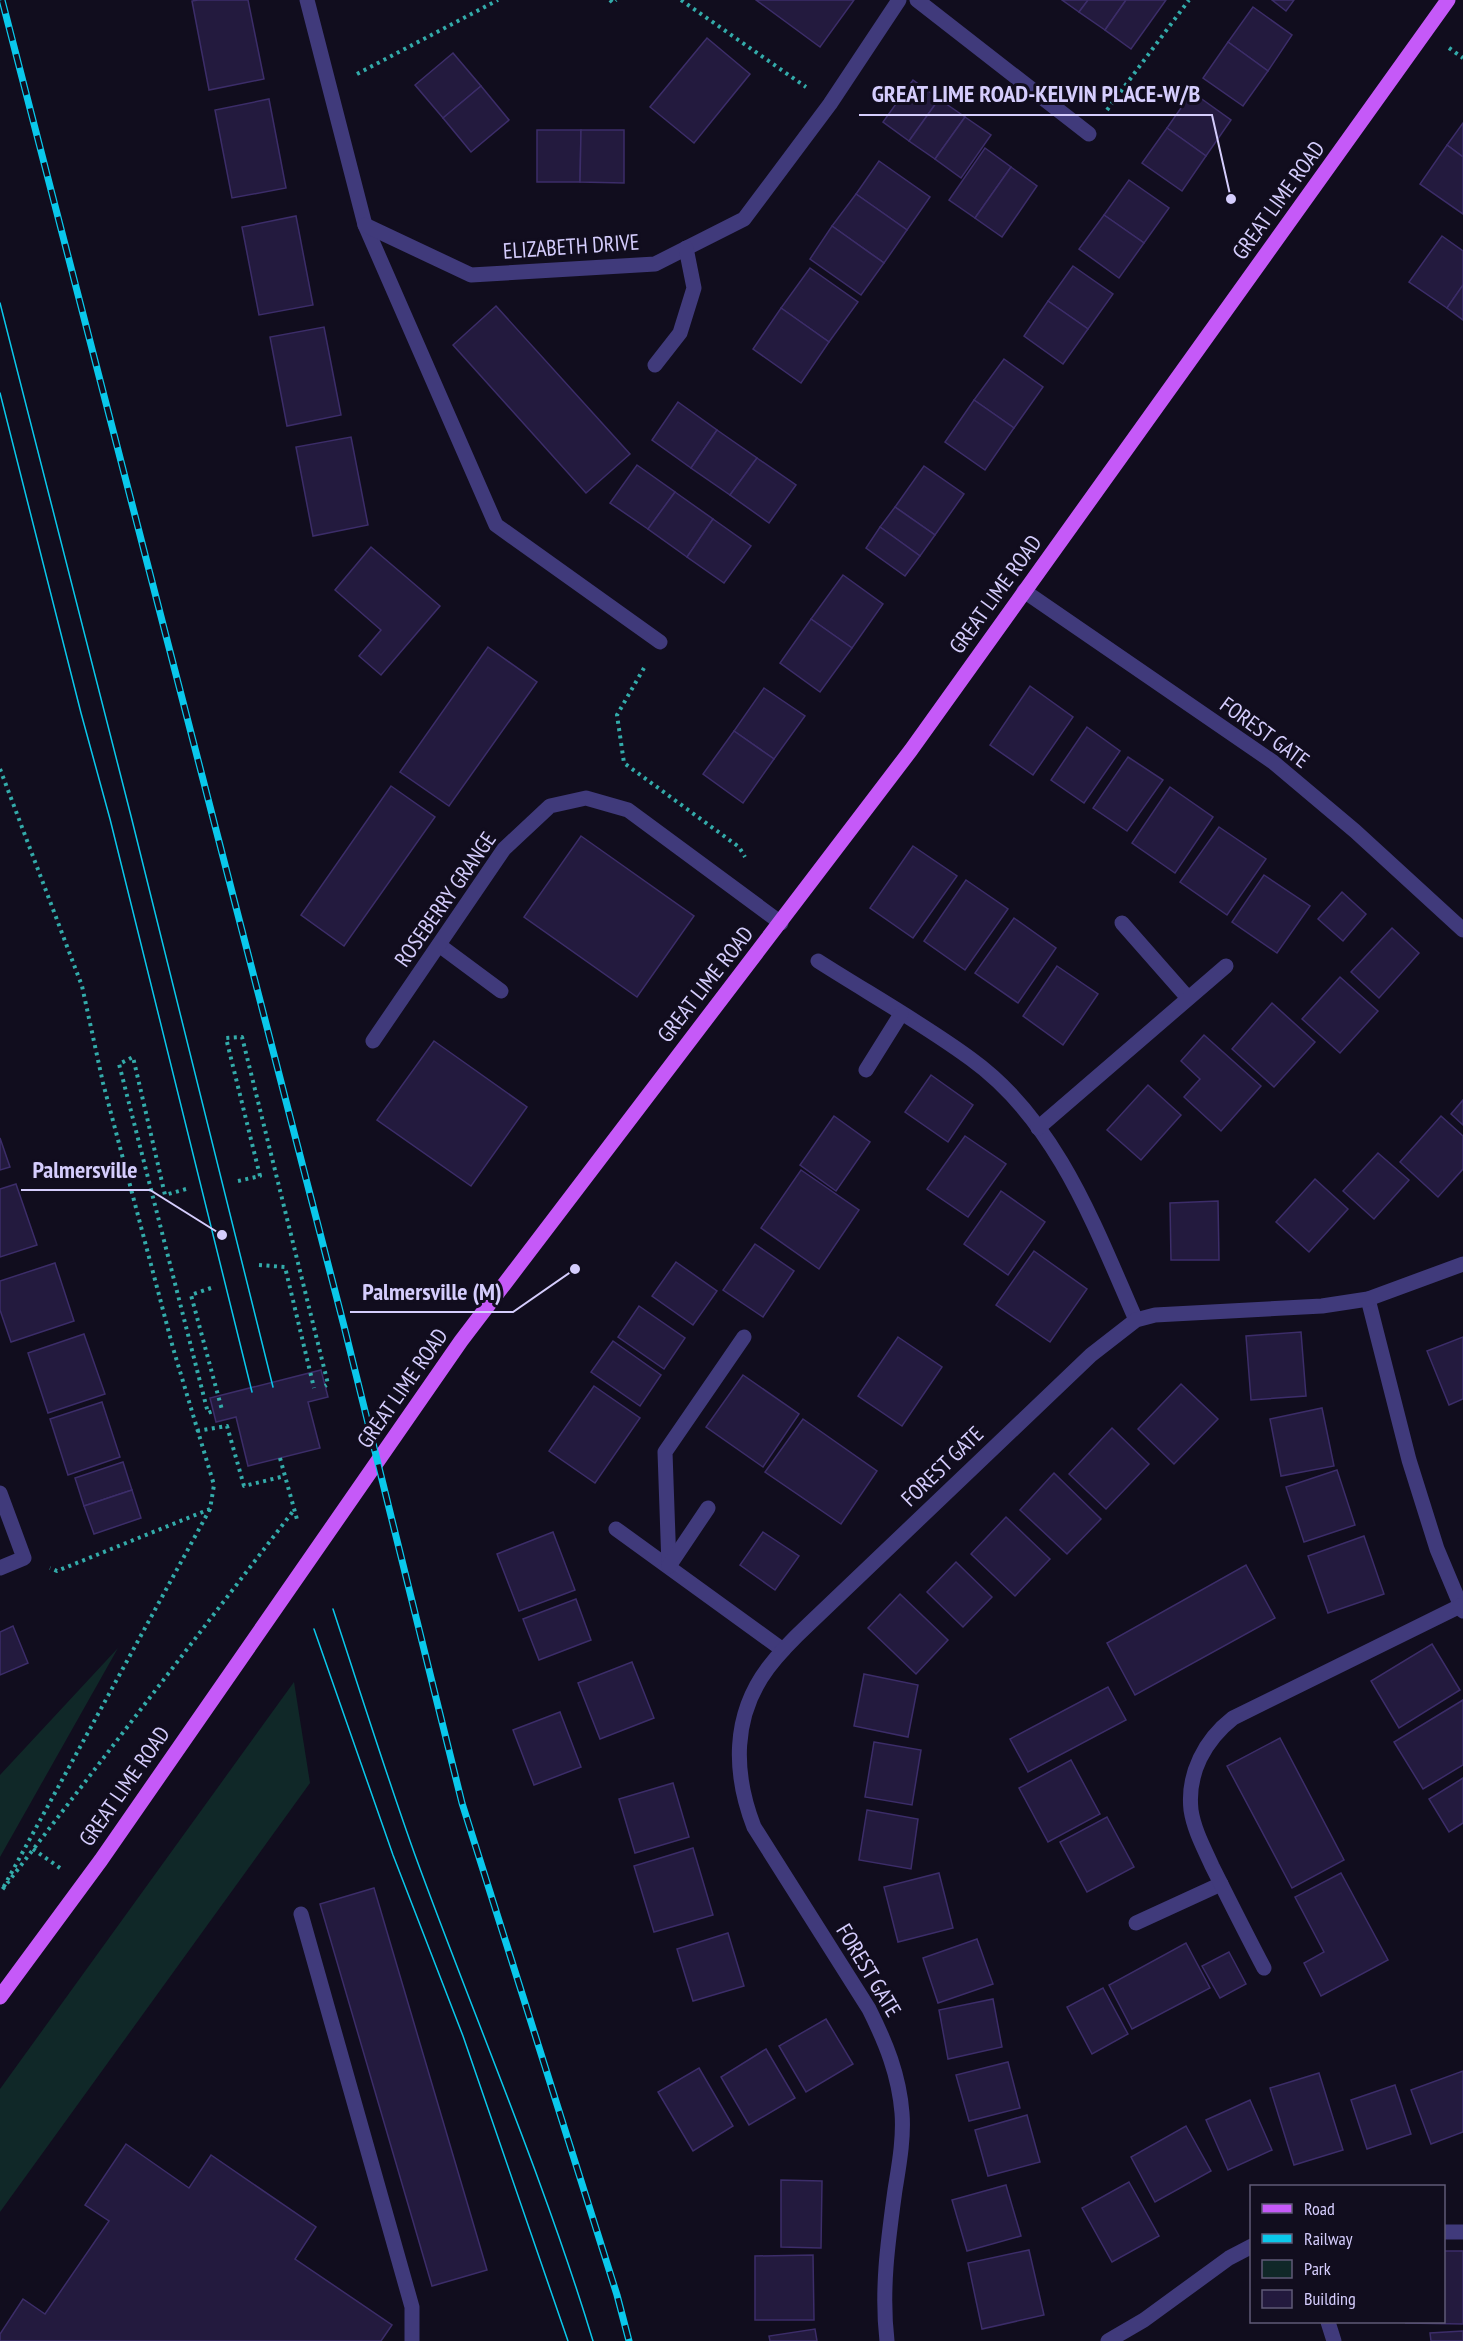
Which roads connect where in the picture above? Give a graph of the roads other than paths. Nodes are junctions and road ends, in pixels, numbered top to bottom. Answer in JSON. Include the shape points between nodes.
{"nodes":[{"id":1,"x":307,"y":0,"type":"edge"},
{"id":2,"x":899,"y":0,"type":"edge"},
{"id":3,"x":917,"y":0,"type":"edge"},
{"id":4,"x":1448,"y":0,"type":"edge"},
{"id":5,"x":1089,"y":134,"type":"road end"},
{"id":6,"x":366,"y":225,"type":"junction"},
{"id":7,"x":686,"y":248,"type":"junction"},
{"id":8,"x":655,"y":365,"type":"dead end"},
{"id":9,"x":1024,"y":591,"type":"junction"},
{"id":10,"x":660,"y":642,"type":"road end"},
{"id":11,"x":1122,"y":923,"type":"dead end"},
{"id":12,"x":780,"y":924,"type":"junction"},
{"id":13,"x":1463,"y":930,"type":"edge"},
{"id":14,"x":439,"y":945,"type":"junction"},
{"id":15,"x":818,"y":961,"type":"dead end"},
{"id":16,"x":1226,"y":966,"type":"dead end"},
{"id":17,"x":501,"y":991,"type":"dead end"},
{"id":18,"x":1188,"y":998,"type":"junction"},
{"id":19,"x":901,"y":1014,"type":"junction"},
{"id":20,"x":373,"y":1041,"type":"dead end"},
{"id":21,"x":866,"y":1070,"type":"dead end"},
{"id":22,"x":1038,"y":1128,"type":"junction"},
{"id":23,"x":1463,"y":1264,"type":"edge"},
{"id":24,"x":1368,"y":1299,"type":"junction"},
{"id":25,"x":1136,"y":1320,"type":"junction"},
{"id":26,"x":744,"y":1337,"type":"dead end"},
{"id":27,"x":0,"y":1493,"type":"edge"},
{"id":28,"x":708,"y":1508,"type":"dead end"},
{"id":29,"x":616,"y":1529,"type":"dead end"},
{"id":30,"x":669,"y":1566,"type":"junction"},
{"id":31,"x":0,"y":1568,"type":"edge"},
{"id":32,"x":1461,"y":1608,"type":"edge"},
{"id":33,"x":783,"y":1650,"type":"junction"},
{"id":34,"x":1221,"y":1884,"type":"junction"},
{"id":35,"x":301,"y":1914,"type":"dead end"},
{"id":36,"x":1136,"y":1923,"type":"dead end"},
{"id":37,"x":1264,"y":1968,"type":"dead end"},
{"id":38,"x":0,"y":1997,"type":"edge"},
{"id":39,"x":1445,"y":2232,"type":"edge"},
{"id":40,"x":1463,"y":2232,"type":"edge"},
{"id":41,"x":1250,"y":2247,"type":"edge"},
{"id":42,"x":1328,"y":2323,"type":"edge"},
{"id":43,"x":412,"y":2341,"type":"edge"},
{"id":44,"x":887,"y":2341,"type":"edge"},
{"id":45,"x":1108,"y":2341,"type":"edge"},
{"id":46,"x":1334,"y":2341,"type":"edge"}],
"edges":[{"from":1,"to":6,"type":"street"},
{"from":2,"to":7,"type":"street","name":"ELIZABETH DRIVE","via":[[830,104],[744,219]]},
{"from":3,"to":5,"type":"street"},
{"from":4,"to":9,"type":"main road","name":"GREAT LIME ROAD"},
{"from":6,"to":7,"type":"street","name":"ELIZABETH DRIVE","via":[[471,275],[655,264]]},
{"from":6,"to":10,"type":"street","via":[[496,525]]},
{"from":7,"to":8,"type":"street","via":[[694,288],[680,333]]},
{"from":9,"to":12,"type":"main road","name":"GREAT LIME ROAD"},
{"from":9,"to":13,"type":"street","name":"FOREST GATE","via":[[1272,762],[1355,831]]},
{"from":11,"to":18,"type":"street"},
{"from":12,"to":14,"type":"street","name":"ROSEBERRY GRANGE","via":[[628,810],[586,798],[550,806],[504,849]]},
{"from":12,"to":38,"type":"main road","name":"GREAT LIME ROAD","via":[[462,1341],[101,1860]]},
{"from":14,"to":17,"type":"street"},
{"from":14,"to":20,"type":"street","name":"ROSEBERRY GRANGE"},
{"from":15,"to":19,"type":"street"},
{"from":16,"to":18,"type":"street"},
{"from":18,"to":22,"type":"street"},
{"from":19,"to":21,"type":"street"},
{"from":19,"to":22,"type":"street","via":[[972,1059]]},
{"from":22,"to":25,"type":"street","via":[[1071,1177]]},
{"from":23,"to":24,"type":"street","name":"FOREST GATE"},
{"from":24,"to":25,"type":"street","name":"FOREST GATE","via":[[1322,1306],[1184,1311]]},
{"from":24,"to":32,"type":"street","via":[[1409,1460],[1437,1549]]},
{"from":25,"to":33,"type":"street","name":"FOREST GATE","via":[[1091,1355]]},
{"from":26,"to":30,"type":"street","via":[[665,1452]]},
{"from":27,"to":31,"type":"street","via":[[24,1558]]},
{"from":28,"to":30,"type":"street"},
{"from":29,"to":30,"type":"street"},
{"from":30,"to":33,"type":"street"},
{"from":32,"to":34,"type":"street","via":[[1233,1718],[1216,1732],[1197,1764],[1191,1810],[1199,1838]]},
{"from":33,"to":44,"type":"street","name":"FOREST GATE","via":[[754,1690],[746,1713],[740,1742],[743,1799],[754,1827],[869,2009],[893,2063],[902,2116],[883,2295]]},
{"from":34,"to":36,"type":"street"},
{"from":34,"to":37,"type":"street"},
{"from":35,"to":43,"type":"street","via":[[412,2307]]},
{"from":39,"to":40,"type":"street"},
{"from":41,"to":45,"type":"street"},
{"from":42,"to":46,"type":"street"}]}
